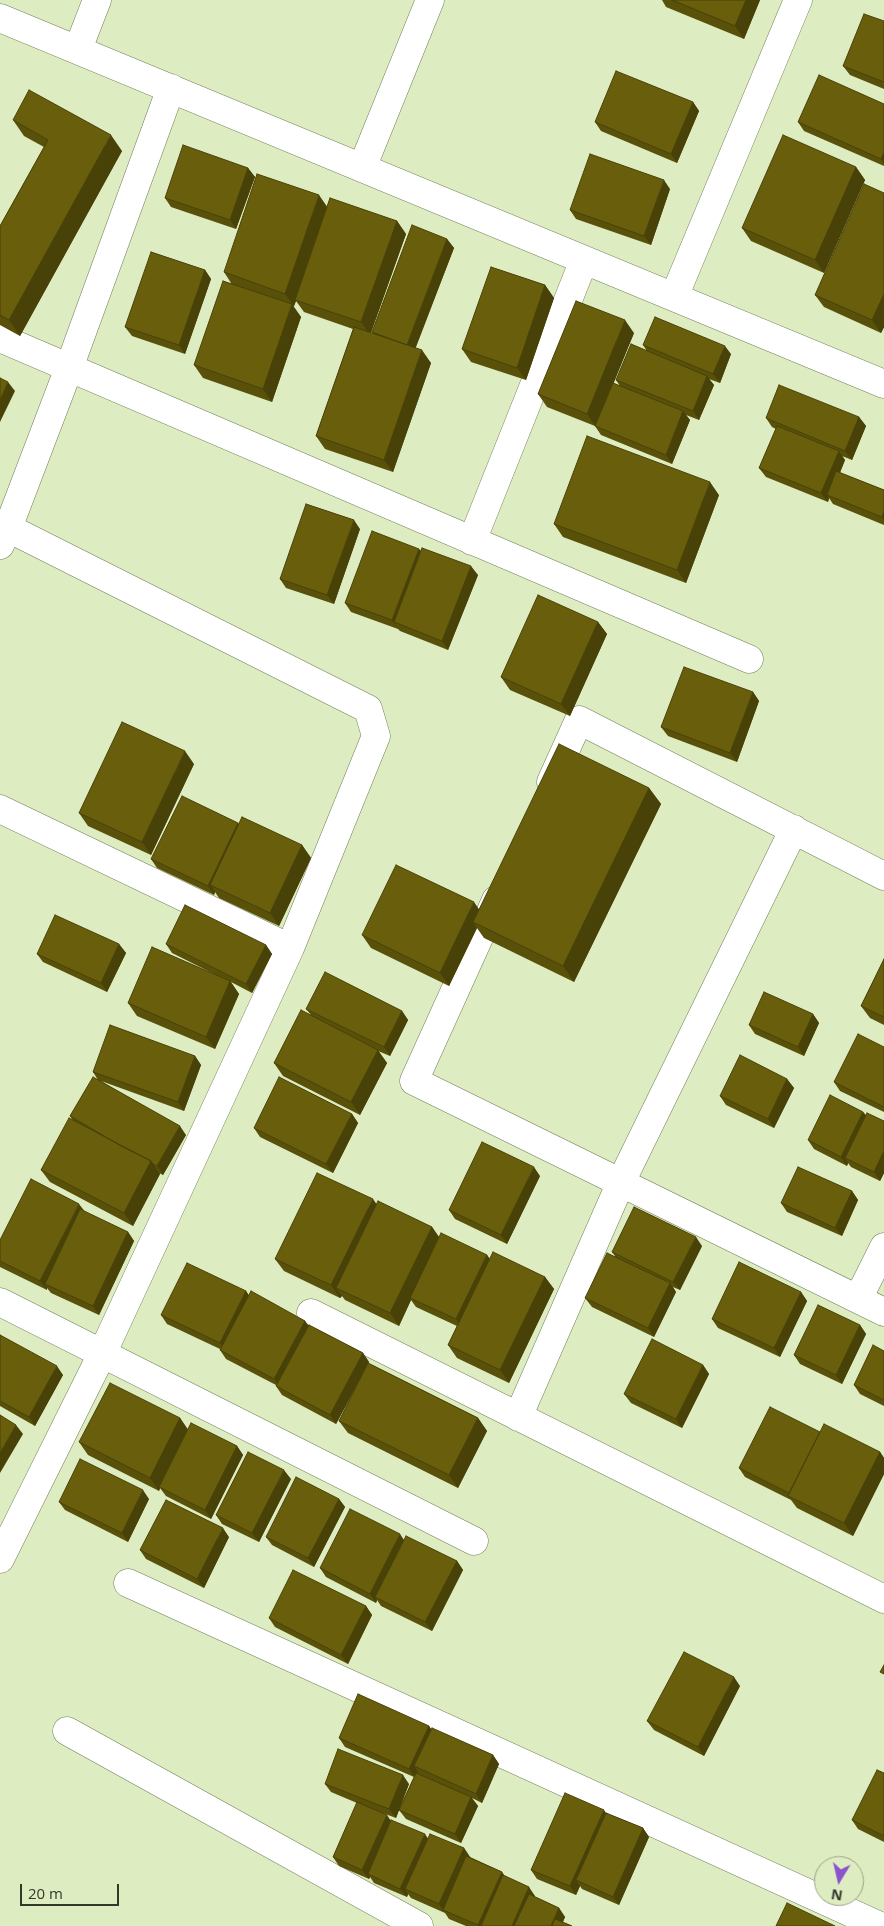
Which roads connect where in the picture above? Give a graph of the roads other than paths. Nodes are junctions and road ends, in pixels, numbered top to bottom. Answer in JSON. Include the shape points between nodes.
{"nodes":[{"id":1,"x":97,"y":0,"type":"edge"},
{"id":2,"x":430,"y":0,"type":"edge"},
{"id":3,"x":798,"y":0,"type":"edge"},
{"id":4,"x":0,"y":18,"type":"edge"},
{"id":5,"x":78,"y":49,"type":"junction"},
{"id":6,"x":171,"y":88,"type":"junction"},
{"id":7,"x":362,"y":168,"type":"junction"},
{"id":8,"x":584,"y":260,"type":"junction"},
{"id":9,"x":674,"y":297,"type":"junction"},
{"id":10,"x":0,"y":338,"type":"edge"},
{"id":11,"x":69,"y":368,"type":"junction"},
{"id":12,"x":884,"y":384,"type":"edge"},
{"id":13,"x":4,"y":536,"type":"edge"},
{"id":14,"x":472,"y":541,"type":"junction"},
{"id":15,"x":749,"y":659,"type":"dead end"},
{"id":16,"x":542,"y":801,"type":"edge"},
{"id":17,"x":0,"y":809,"type":"edge"},
{"id":18,"x":794,"y":829,"type":"junction"},
{"id":19,"x":508,"y":873,"type":"edge"},
{"id":20,"x":884,"y":876,"type":"edge"},
{"id":21,"x":290,"y":948,"type":"junction"},
{"id":22,"x":621,"y":1182,"type":"junction"},
{"id":23,"x":884,"y":1247,"type":"edge"},
{"id":24,"x":858,"y":1299,"type":"junction"},
{"id":25,"x":0,"y":1302,"type":"edge"},
{"id":26,"x":884,"y":1312,"type":"edge"},
{"id":27,"x":310,"y":1313,"type":"dead end"},
{"id":28,"x":102,"y":1354,"type":"junction"},
{"id":29,"x":518,"y":1417,"type":"junction"},
{"id":30,"x":474,"y":1541,"type":"dead end"},
{"id":31,"x":0,"y":1559,"type":"edge"},
{"id":32,"x":128,"y":1583,"type":"dead end"},
{"id":33,"x":884,"y":1599,"type":"edge"},
{"id":34,"x":67,"y":1731,"type":"dead end"},
{"id":35,"x":884,"y":1918,"type":"edge"},
{"id":36,"x":419,"y":1926,"type":"edge"},
{"id":37,"x":880,"y":1926,"type":"edge"}],
"edges":[{"from":1,"to":5,"type":"street"},
{"from":2,"to":7,"type":"street"},
{"from":3,"to":9,"type":"street"},
{"from":4,"to":5,"type":"street"},
{"from":5,"to":6,"type":"street"},
{"from":6,"to":7,"type":"street"},
{"from":6,"to":11,"type":"street"},
{"from":7,"to":8,"type":"street"},
{"from":8,"to":9,"type":"street"},
{"from":8,"to":14,"type":"street"},
{"from":9,"to":12,"type":"street"},
{"from":10,"to":11,"type":"street"},
{"from":11,"to":13,"type":"street"},
{"from":11,"to":14,"type":"street"},
{"from":13,"to":21,"type":"street","via":[[368,710],[376,736]]},
{"from":14,"to":15,"type":"street"},
{"from":16,"to":18,"type":"street","via":[[579,720]]},
{"from":17,"to":21,"type":"street"},
{"from":18,"to":20,"type":"street"},
{"from":18,"to":22,"type":"street"},
{"from":19,"to":22,"type":"street","via":[[414,1082]]},
{"from":21,"to":28,"type":"street"},
{"from":22,"to":24,"type":"street"},
{"from":22,"to":29,"type":"street"},
{"from":23,"to":24,"type":"street"},
{"from":24,"to":26,"type":"street"},
{"from":25,"to":28,"type":"street"},
{"from":27,"to":29,"type":"street"},
{"from":28,"to":30,"type":"street"},
{"from":28,"to":31,"type":"street"},
{"from":29,"to":33,"type":"street"},
{"from":32,"to":37,"type":"street"},
{"from":34,"to":36,"type":"street"},
{"from":35,"to":37,"type":"street"}]}
